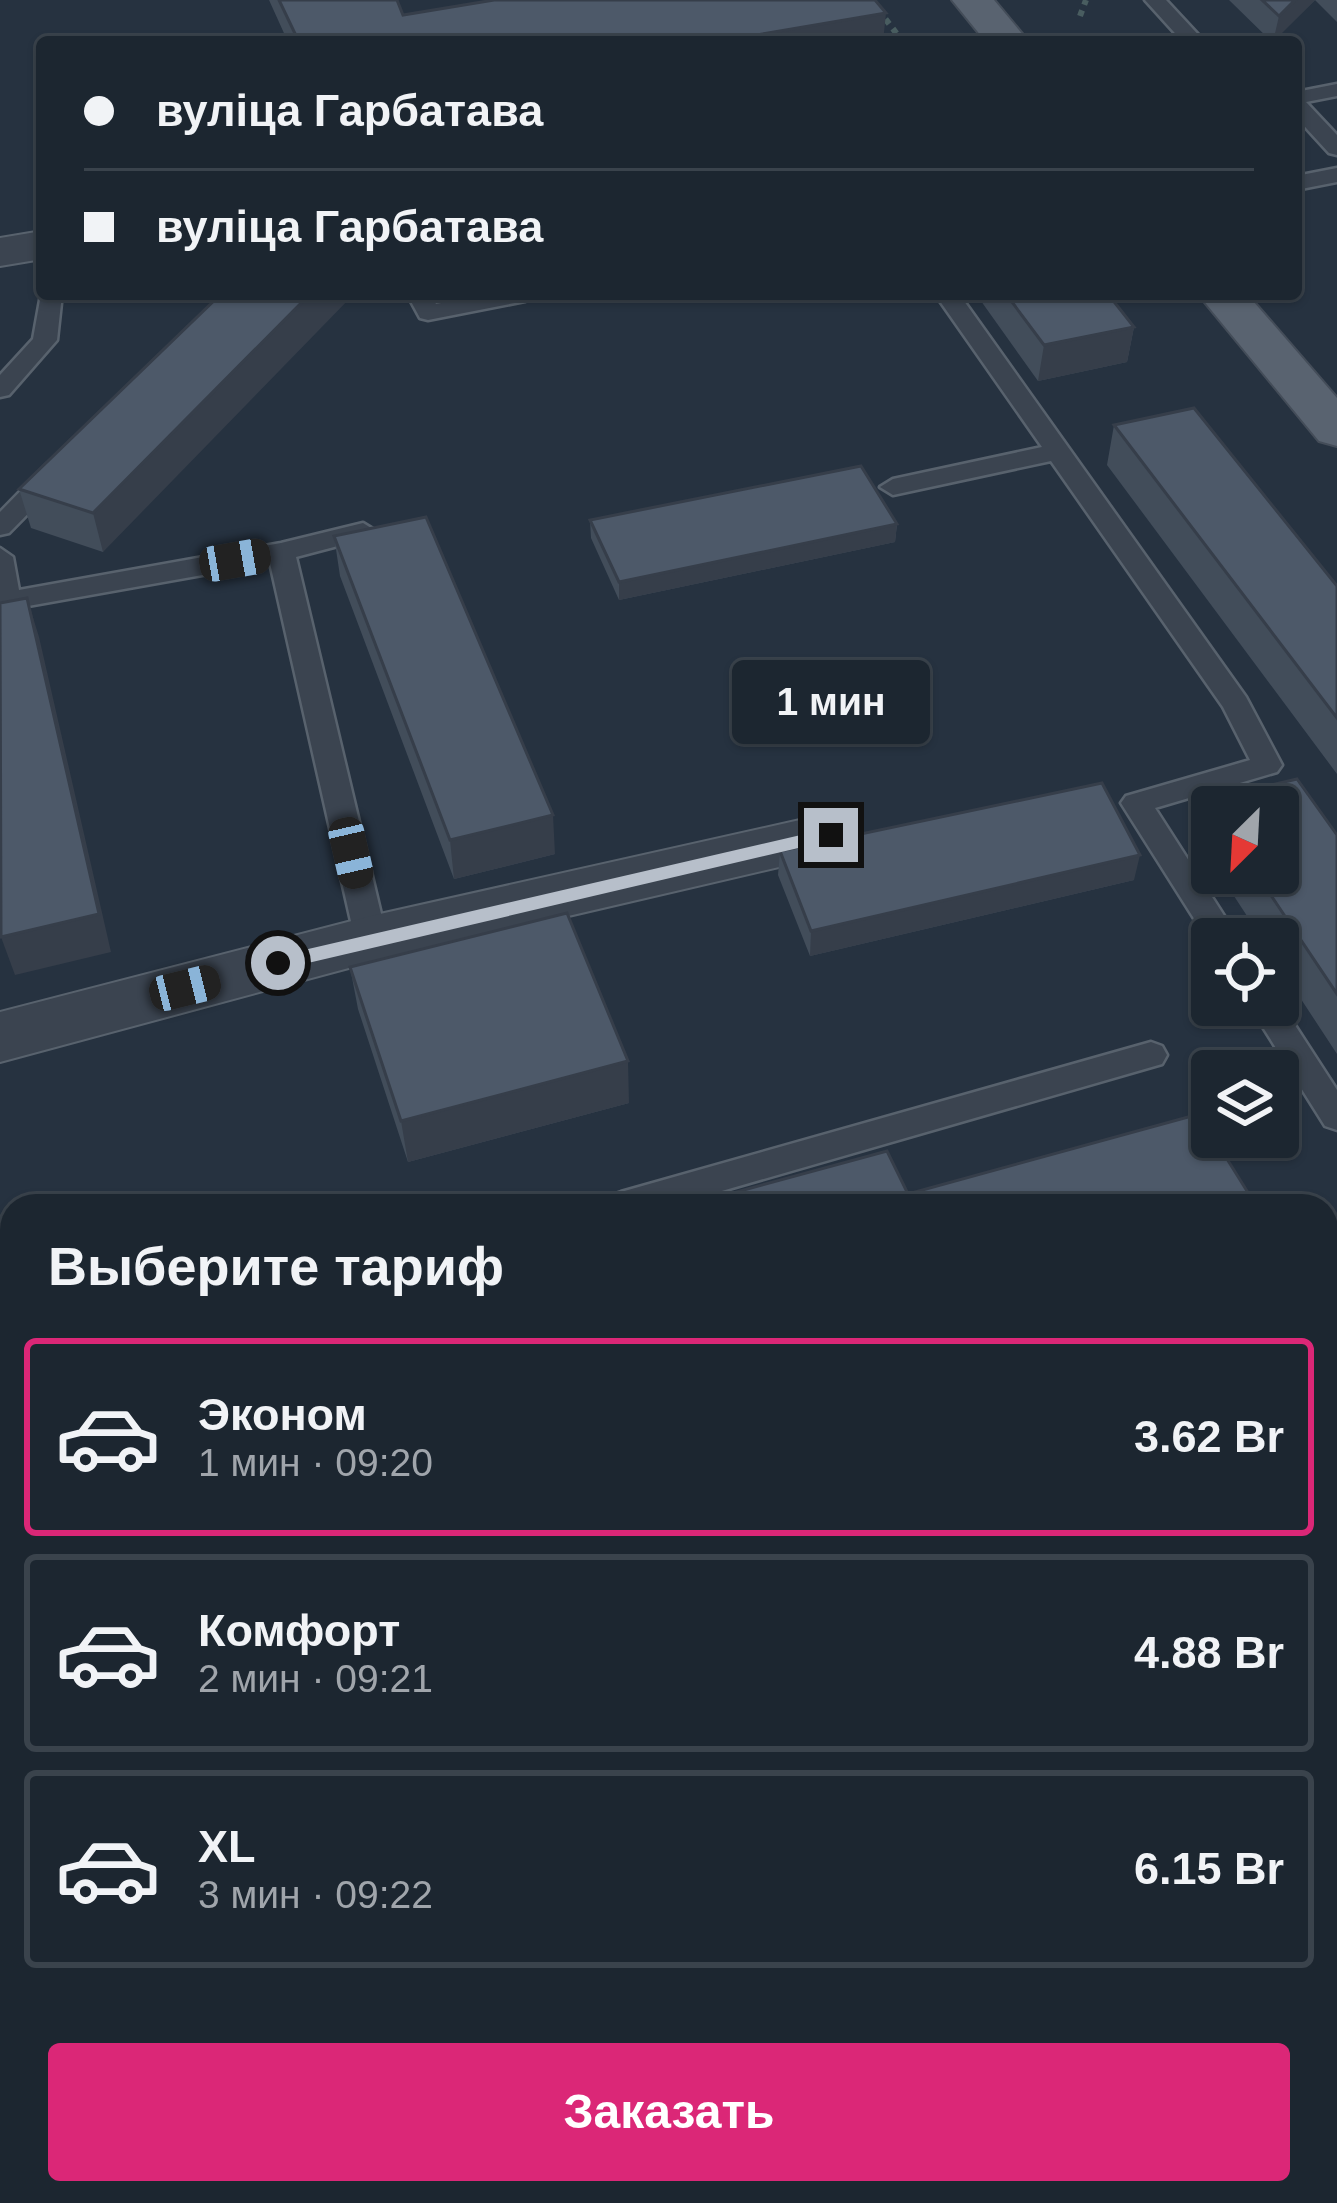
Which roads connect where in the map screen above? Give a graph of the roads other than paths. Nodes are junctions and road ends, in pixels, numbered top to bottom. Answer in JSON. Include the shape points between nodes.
{"nodes":[{"id":1,"x":972,"y":0,"type":"edge"},
{"id":2,"x":1155,"y":0,"type":"edge"},
{"id":3,"x":1003,"y":36,"type":"edge"},
{"id":4,"x":1189,"y":36,"type":"edge"},
{"id":5,"x":1337,"y":90,"type":"edge"},
{"id":6,"x":1302,"y":99,"type":"edge"},
{"id":7,"x":1302,"y":108,"type":"edge"},
{"id":8,"x":1337,"y":148,"type":"edge"},
{"id":9,"x":1337,"y":175,"type":"edge"},
{"id":10,"x":1302,"y":182,"type":"edge"},
{"id":11,"x":49,"y":300,"type":"edge"},
{"id":12,"x":422,"y":300,"type":"edge"},
{"id":13,"x":496,"y":300,"type":"edge"},
{"id":14,"x":951,"y":300,"type":"edge"},
{"id":15,"x":1227,"y":300,"type":"edge"},
{"id":16,"x":0,"y":390,"type":"edge"},
{"id":17,"x":1337,"y":430,"type":"edge"},
{"id":18,"x":82,"y":444,"type":"edge"},
{"id":19,"x":1060,"y":451,"type":"junction"},
{"id":20,"x":893,"y":487,"type":"dead end"},
{"id":21,"x":0,"y":527,"type":"edge"},
{"id":22,"x":364,"y":531,"type":"edge"},
{"id":23,"x":280,"y":552,"type":"junction"},
{"id":24,"x":0,"y":557,"type":"edge"},
{"id":25,"x":3,"y":602,"type":"edge"},
{"id":26,"x":831,"y":835,"type":"edge"},
{"id":27,"x":1210,"y":918,"type":"edge"},
{"id":28,"x":371,"y":939,"type":"junction"},
{"id":29,"x":1278,"y":1026,"type":"edge"},
{"id":30,"x":0,"y":1036,"type":"edge"},
{"id":31,"x":1151,"y":1055,"type":"dead end"},
{"id":32,"x":1337,"y":1117,"type":"edge"},
{"id":33,"x":663,"y":1194,"type":"edge"}],
"edges":[{"from":1,"to":3,"type":"main road"},
{"from":2,"to":4,"type":"lane"},
{"from":5,"to":6,"type":"lane"},
{"from":7,"to":8,"type":"lane"},
{"from":9,"to":10,"type":"lane"},
{"from":11,"to":16,"type":"lane","via":[[45,340]]},
{"from":12,"to":13,"type":"lane","via":[[428,314]]},
{"from":14,"to":19,"type":"lane"},
{"from":15,"to":17,"type":"main road"},
{"from":18,"to":21,"type":"lane"},
{"from":19,"to":20,"type":"lane"},
{"from":19,"to":27,"type":"lane","via":[[1236,704],[1268,765],[1136,803]]},
{"from":22,"to":23,"type":"lane"},
{"from":23,"to":25,"type":"lane"},
{"from":23,"to":28,"type":"lane"},
{"from":24,"to":25,"type":"lane"},
{"from":26,"to":28,"type":"street"},
{"from":28,"to":30,"type":"street"},
{"from":29,"to":32,"type":"lane"},
{"from":31,"to":33,"type":"lane"}]}
